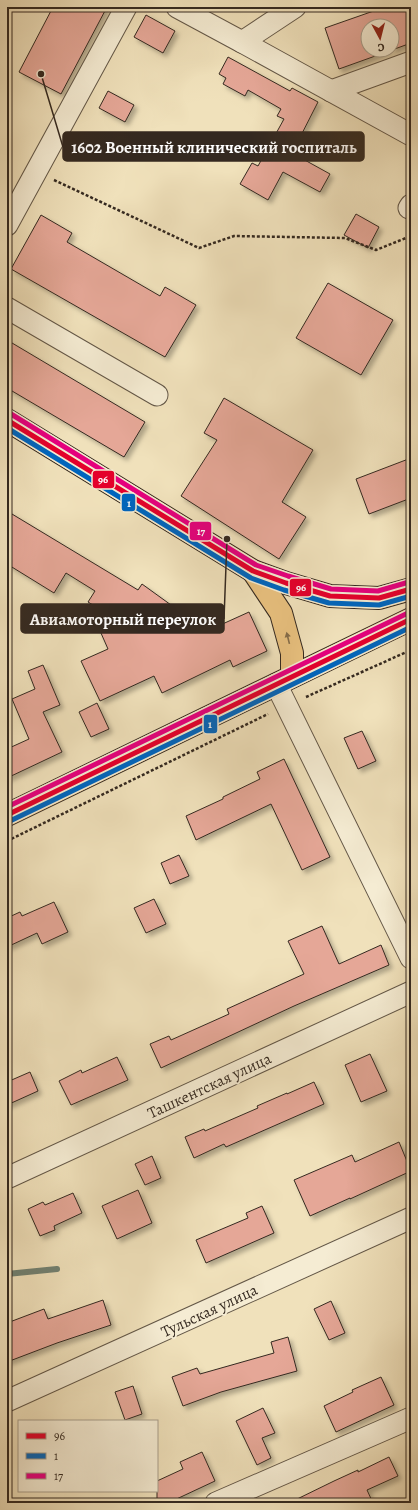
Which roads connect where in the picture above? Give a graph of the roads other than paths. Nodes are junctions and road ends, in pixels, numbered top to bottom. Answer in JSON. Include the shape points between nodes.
{"nodes":[{"id":1,"x":126,"y":7,"type":"edge"},
{"id":2,"x":177,"y":7,"type":"edge"},
{"id":3,"x":295,"y":7,"type":"edge"},
{"id":4,"x":242,"y":42,"type":"junction"},
{"id":5,"x":411,"y":62,"type":"edge"},
{"id":6,"x":331,"y":91,"type":"junction"},
{"id":7,"x":411,"y":135,"type":"edge"},
{"id":8,"x":7,"y":225,"type":"edge"},
{"id":9,"x":7,"y":308,"type":"edge"},
{"id":10,"x":157,"y":395,"type":"dead end"},
{"id":11,"x":7,"y":420,"type":"edge"},
{"id":12,"x":253,"y":571,"type":"junction"},
{"id":13,"x":411,"y":589,"type":"edge"},
{"id":14,"x":411,"y":619,"type":"edge"},
{"id":15,"x":284,"y":680,"type":"junction"},
{"id":16,"x":7,"y":815,"type":"edge"},
{"id":17,"x":411,"y":958,"type":"edge"},
{"id":18,"x":411,"y":992,"type":"edge"},
{"id":19,"x":7,"y":1178,"type":"edge"},
{"id":20,"x":411,"y":1218,"type":"edge"},
{"id":21,"x":7,"y":1401,"type":"edge"},
{"id":22,"x":411,"y":1418,"type":"edge"},
{"id":23,"x":216,"y":1503,"type":"edge"}],
"edges":[{"from":1,"to":8,"type":"street"},
{"from":2,"to":4,"type":"street"},
{"from":3,"to":4,"type":"street"},
{"from":4,"to":6,"type":"street"},
{"from":5,"to":6,"type":"street"},
{"from":6,"to":7,"type":"street"},
{"from":9,"to":10,"type":"street"},
{"from":11,"to":12,"type":"main road"},
{"from":12,"to":13,"type":"main road","via":[[330,596],[380,598]]},
{"from":15,"to":12,"type":"main road","one_way":true,"via":[[292,653],[281,613]]},
{"from":14,"to":15,"type":"main road"},
{"from":15,"to":16,"type":"main road"},
{"from":15,"to":17,"type":"street","via":[[287,706]]},
{"from":18,"to":19,"type":"street","name":"Ташкентская улица"},
{"from":20,"to":21,"type":"street","name":"Тульская улица"},
{"from":22,"to":23,"type":"street"}]}
